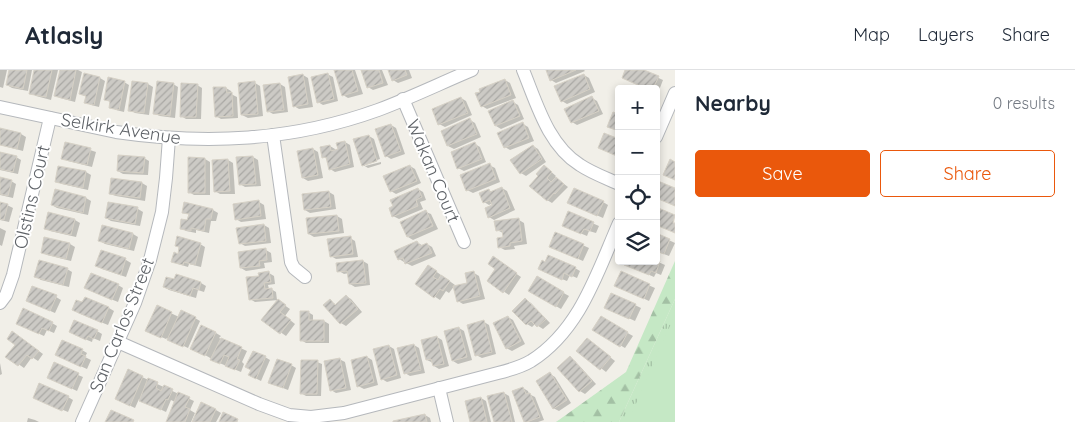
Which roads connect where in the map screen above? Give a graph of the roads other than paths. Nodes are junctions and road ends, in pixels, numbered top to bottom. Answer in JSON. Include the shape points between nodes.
{"nodes":[{"id":1,"x":472,"y":70,"type":"edge"},
{"id":2,"x":523,"y":70,"type":"edge"},
{"id":3,"x":675,"y":93,"type":"edge"},
{"id":4,"x":403,"y":99,"type":"junction"},
{"id":5,"x":0,"y":107,"type":"edge"},
{"id":6,"x":50,"y":118,"type":"junction"},
{"id":7,"x":659,"y":130,"type":"edge"},
{"id":8,"x":273,"y":135,"type":"junction"},
{"id":9,"x":169,"y":138,"type":"junction"},
{"id":10,"x":615,"y":182,"type":"edge"},
{"id":11,"x":615,"y":232,"type":"edge"},
{"id":12,"x":464,"y":242,"type":"dead end"},
{"id":13,"x":305,"y":277,"type":"dead end"},
{"id":14,"x":0,"y":303,"type":"edge"},
{"id":15,"x":118,"y":342,"type":"junction"},
{"id":16,"x":439,"y":388,"type":"junction"},
{"id":17,"x":82,"y":422,"type":"edge"},
{"id":18,"x":447,"y":422,"type":"edge"}],
"edges":[{"from":1,"to":4,"type":"street","name":"Selkirk Avenue"},
{"from":2,"to":10,"type":"street","via":[[545,123],[561,149],[589,171]]},
{"from":3,"to":7,"type":"street"},
{"from":4,"to":8,"type":"street","name":"Selkirk Avenue","via":[[335,123]]},
{"from":4,"to":12,"type":"street","name":"Wakan Court"},
{"from":5,"to":6,"type":"street","name":"Selkirk Avenue"},
{"from":6,"to":9,"type":"street","name":"Selkirk Avenue","via":[[116,132]]},
{"from":6,"to":14,"type":"street","name":"Olstins Court","via":[[13,275]]},
{"from":8,"to":9,"type":"street","name":"Selkirk Avenue","via":[[208,140]]},
{"from":8,"to":13,"type":"street","via":[[291,262]]},
{"from":9,"to":15,"type":"street","name":"San Carlos Street","via":[[162,212],[150,260]]},
{"from":11,"to":16,"type":"street","via":[[581,307],[550,346],[516,368]]},
{"from":15,"to":16,"type":"street","via":[[289,415],[311,417],[344,413]]},
{"from":15,"to":17,"type":"street","name":"San Carlos Street"},
{"from":16,"to":18,"type":"street"}]}
